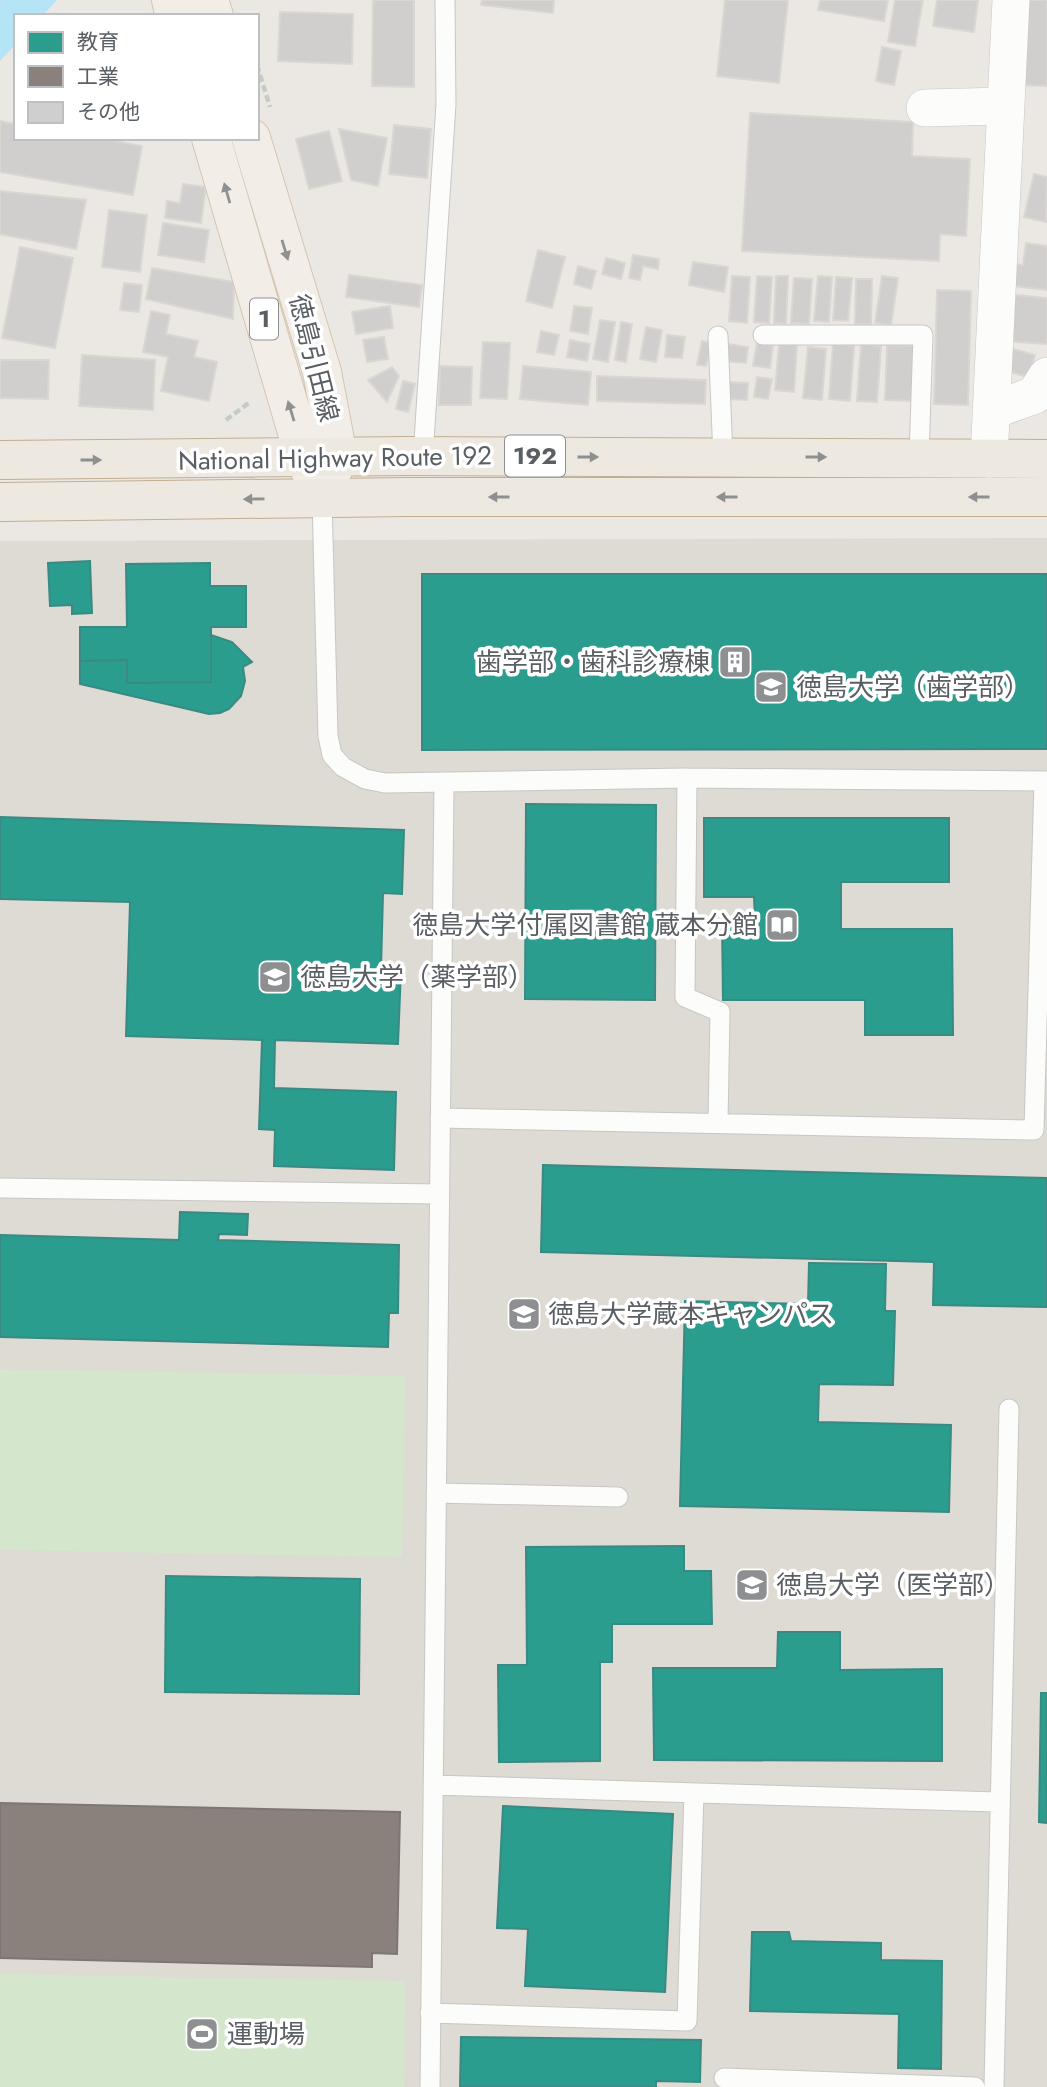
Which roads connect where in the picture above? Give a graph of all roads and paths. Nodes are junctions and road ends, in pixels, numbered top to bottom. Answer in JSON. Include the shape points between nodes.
{"nodes":[{"id":1,"x":445,"y":0,"type":"edge"},
{"id":2,"x":1010,"y":0,"type":"edge"},
{"id":3,"x":1004,"y":106,"type":"junction"},
{"id":4,"x":925,"y":108,"type":"dead end"},
{"id":5,"x":212,"y":140,"type":"edge"},
{"id":6,"x":252,"y":140,"type":"edge"},
{"id":7,"x":764,"y":335,"type":"dead end"},
{"id":8,"x":718,"y":336,"type":"dead end"},
{"id":9,"x":1047,"y":376,"type":"edge"},
{"id":10,"x":990,"y":411,"type":"junction"},
{"id":11,"x":321,"y":456,"type":"junction"},
{"id":12,"x":423,"y":456,"type":"junction"},
{"id":13,"x":723,"y":457,"type":"junction"},
{"id":14,"x":919,"y":457,"type":"junction"},
{"id":15,"x":989,"y":458,"type":"junction"},
{"id":16,"x":1047,"y":459,"type":"edge"},
{"id":17,"x":0,"y":460,"type":"edge"},
{"id":18,"x":1047,"y":497,"type":"edge"},
{"id":19,"x":322,"y":498,"type":"junction"},
{"id":20,"x":0,"y":502,"type":"edge"},
{"id":21,"x":687,"y":778,"type":"junction"},
{"id":22,"x":1046,"y":781,"type":"edge"},
{"id":23,"x":444,"y":784,"type":"junction"},
{"id":24,"x":440,"y":1118,"type":"junction"},
{"id":25,"x":718,"y":1122,"type":"junction"},
{"id":26,"x":0,"y":1188,"type":"edge"},
{"id":27,"x":439,"y":1194,"type":"junction"},
{"id":28,"x":1009,"y":1409,"type":"dead end"},
{"id":29,"x":436,"y":1493,"type":"junction"},
{"id":30,"x":618,"y":1497,"type":"dead end"},
{"id":31,"x":433,"y":1785,"type":"junction"},
{"id":32,"x":694,"y":1793,"type":"junction"},
{"id":33,"x":998,"y":1802,"type":"junction"},
{"id":34,"x":430,"y":2013,"type":"junction"},
{"id":35,"x":723,"y":2078,"type":"dead end"},
{"id":36,"x":430,"y":2087,"type":"edge"},
{"id":37,"x":975,"y":2087,"type":"edge"},
{"id":38,"x":994,"y":2087,"type":"edge"}],
"edges":[{"from":1,"to":12,"type":"lane","via":[[446,104]]},
{"from":2,"to":3,"type":"street"},
{"from":3,"to":4,"type":"street"},
{"from":3,"to":10,"type":"street"},
{"from":11,"to":5,"type":"main road","name":"徳島引田線","number":"1","one_way":true},
{"from":6,"to":11,"type":"main road","name":"徳島引田線","number":"1","one_way":true,"via":[[322,372]]},
{"from":7,"to":14,"type":"lane","via":[[923,335]]},
{"from":8,"to":13,"type":"lane"},
{"from":9,"to":10,"type":"street","via":[[1035,395]]},
{"from":10,"to":15,"type":"street"},
{"from":11,"to":12,"type":"highway","name":"National Highway Route 192","number":"192"},
{"from":17,"to":11,"type":"highway","name":"National Highway Route 192","number":"192","one_way":true},
{"from":11,"to":19,"type":"main road","name":"徳島引田線","number":"1"},
{"from":12,"to":13,"type":"highway","name":"National Highway Route 192","number":"192","one_way":true},
{"from":13,"to":14,"type":"highway","name":"National Highway Route 192","number":"192","one_way":true},
{"from":14,"to":15,"type":"highway","name":"National Highway Route 192","number":"192"},
{"from":15,"to":16,"type":"highway","name":"National Highway Route 192","number":"192"},
{"from":18,"to":19,"type":"highway","name":"National Highway Route 192","number":"192","one_way":true},
{"from":19,"to":20,"type":"highway","name":"National Highway Route 192","number":"192","one_way":true},
{"from":19,"to":23,"type":"lane","via":[[332,755],[365,779]]},
{"from":21,"to":22,"type":"lane"},
{"from":21,"to":23,"type":"lane"},
{"from":21,"to":25,"type":"lane","via":[[685,997],[720,1012]]},
{"from":22,"to":25,"type":"lane","via":[[1034,1130]]},
{"from":23,"to":24,"type":"lane"},
{"from":24,"to":25,"type":"lane"},
{"from":24,"to":27,"type":"lane"},
{"from":26,"to":27,"type":"lane"},
{"from":27,"to":29,"type":"lane"},
{"from":28,"to":33,"type":"lane"},
{"from":29,"to":30,"type":"lane"},
{"from":29,"to":31,"type":"lane"},
{"from":31,"to":32,"type":"lane"},
{"from":31,"to":34,"type":"lane"},
{"from":32,"to":33,"type":"lane"},
{"from":32,"to":34,"type":"lane","via":[[687,2021]]},
{"from":33,"to":38,"type":"lane"},
{"from":34,"to":36,"type":"lane"},
{"from":35,"to":37,"type":"lane"}]}
